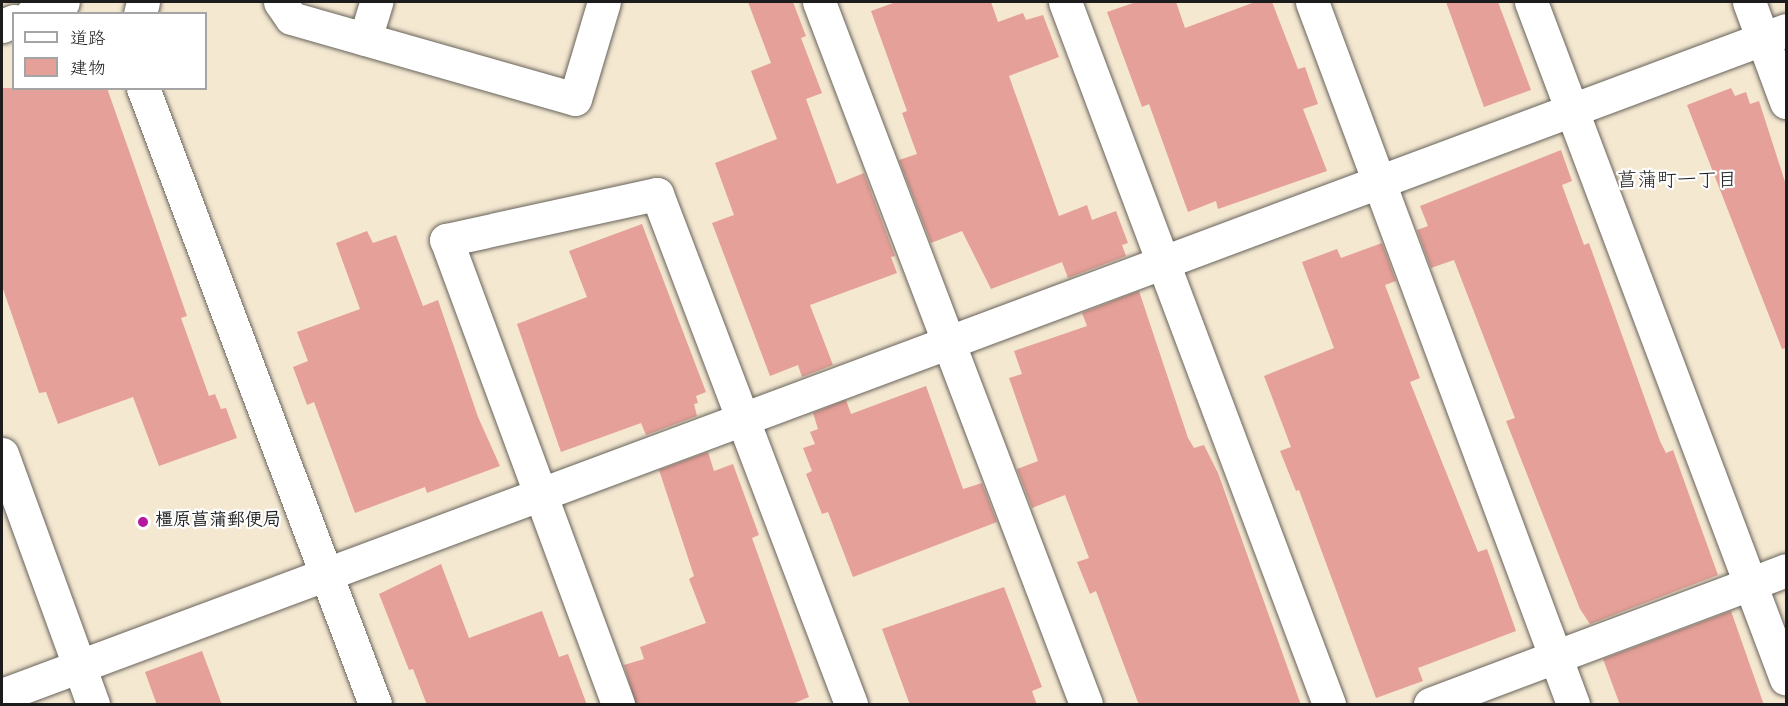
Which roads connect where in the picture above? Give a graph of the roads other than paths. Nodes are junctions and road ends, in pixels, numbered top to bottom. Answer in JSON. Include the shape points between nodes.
{"nodes":[{"id":1,"x":63,"y":2,"type":"edge"},
{"id":2,"x":280,"y":2,"type":"edge"},
{"id":3,"x":376,"y":2,"type":"edge"},
{"id":4,"x":604,"y":2,"type":"edge"},
{"id":5,"x":819,"y":2,"type":"edge"},
{"id":6,"x":1065,"y":2,"type":"edge"},
{"id":7,"x":1312,"y":2,"type":"edge"},
{"id":8,"x":1531,"y":2,"type":"edge"},
{"id":9,"x":1749,"y":2,"type":"edge"},
{"id":10,"x":38,"y":12,"type":"edge"},
{"id":11,"x":1775,"y":34,"type":"edge"},
{"id":12,"x":365,"y":39,"type":"junction"},
{"id":13,"x":144,"y":90,"type":"edge"},
{"id":14,"x":1786,"y":102,"type":"edge"},
{"id":15,"x":1572,"y":109,"type":"junction"},
{"id":16,"x":1381,"y":181,"type":"junction"},
{"id":17,"x":1162,"y":263,"type":"junction"},
{"id":18,"x":948,"y":343,"type":"junction"},
{"id":19,"x":743,"y":420,"type":"junction"},
{"id":20,"x":2,"y":454,"type":"edge"},
{"id":21,"x":539,"y":493,"type":"junction"},
{"id":22,"x":1786,"y":570,"type":"edge"},
{"id":23,"x":326,"y":573,"type":"junction"},
{"id":24,"x":1751,"y":584,"type":"junction"},
{"id":25,"x":1556,"y":657,"type":"junction"},
{"id":26,"x":79,"y":666,"type":"junction"},
{"id":27,"x":1786,"y":679,"type":"edge"},
{"id":28,"x":2,"y":695,"type":"edge"},
{"id":29,"x":93,"y":705,"type":"edge"},
{"id":30,"x":375,"y":705,"type":"edge"},
{"id":31,"x":618,"y":705,"type":"edge"},
{"id":32,"x":851,"y":705,"type":"edge"},
{"id":33,"x":1086,"y":705,"type":"edge"},
{"id":34,"x":1329,"y":705,"type":"edge"},
{"id":35,"x":1430,"y":705,"type":"edge"},
{"id":36,"x":1573,"y":705,"type":"edge"}],
"edges":[{"from":1,"to":10,"type":"street"},
{"from":2,"to":12,"type":"street","via":[[291,18]]},
{"from":3,"to":12,"type":"street"},
{"from":4,"to":12,"type":"street","via":[[575,99]]},
{"from":5,"to":18,"type":"street"},
{"from":6,"to":17,"type":"street"},
{"from":7,"to":16,"type":"street"},
{"from":8,"to":15,"type":"street"},
{"from":9,"to":11,"type":"street"},
{"from":11,"to":14,"type":"street"},
{"from":11,"to":15,"type":"street"},
{"from":13,"to":23,"type":"street"},
{"from":15,"to":16,"type":"street"},
{"from":15,"to":24,"type":"street"},
{"from":16,"to":17,"type":"street"},
{"from":16,"to":25,"type":"street"},
{"from":17,"to":18,"type":"street"},
{"from":17,"to":34,"type":"street"},
{"from":18,"to":19,"type":"street"},
{"from":18,"to":33,"type":"street"},
{"from":19,"to":21,"type":"street"},
{"from":19,"to":21,"type":"street","via":[[657,194],[446,240]]},
{"from":19,"to":32,"type":"street"},
{"from":20,"to":26,"type":"street"},
{"from":21,"to":23,"type":"street"},
{"from":21,"to":31,"type":"street"},
{"from":22,"to":24,"type":"street"},
{"from":23,"to":26,"type":"street"},
{"from":23,"to":30,"type":"street"},
{"from":24,"to":25,"type":"street"},
{"from":24,"to":27,"type":"street"},
{"from":25,"to":35,"type":"street"},
{"from":25,"to":36,"type":"street"},
{"from":26,"to":28,"type":"street"},
{"from":26,"to":29,"type":"street"}]}
